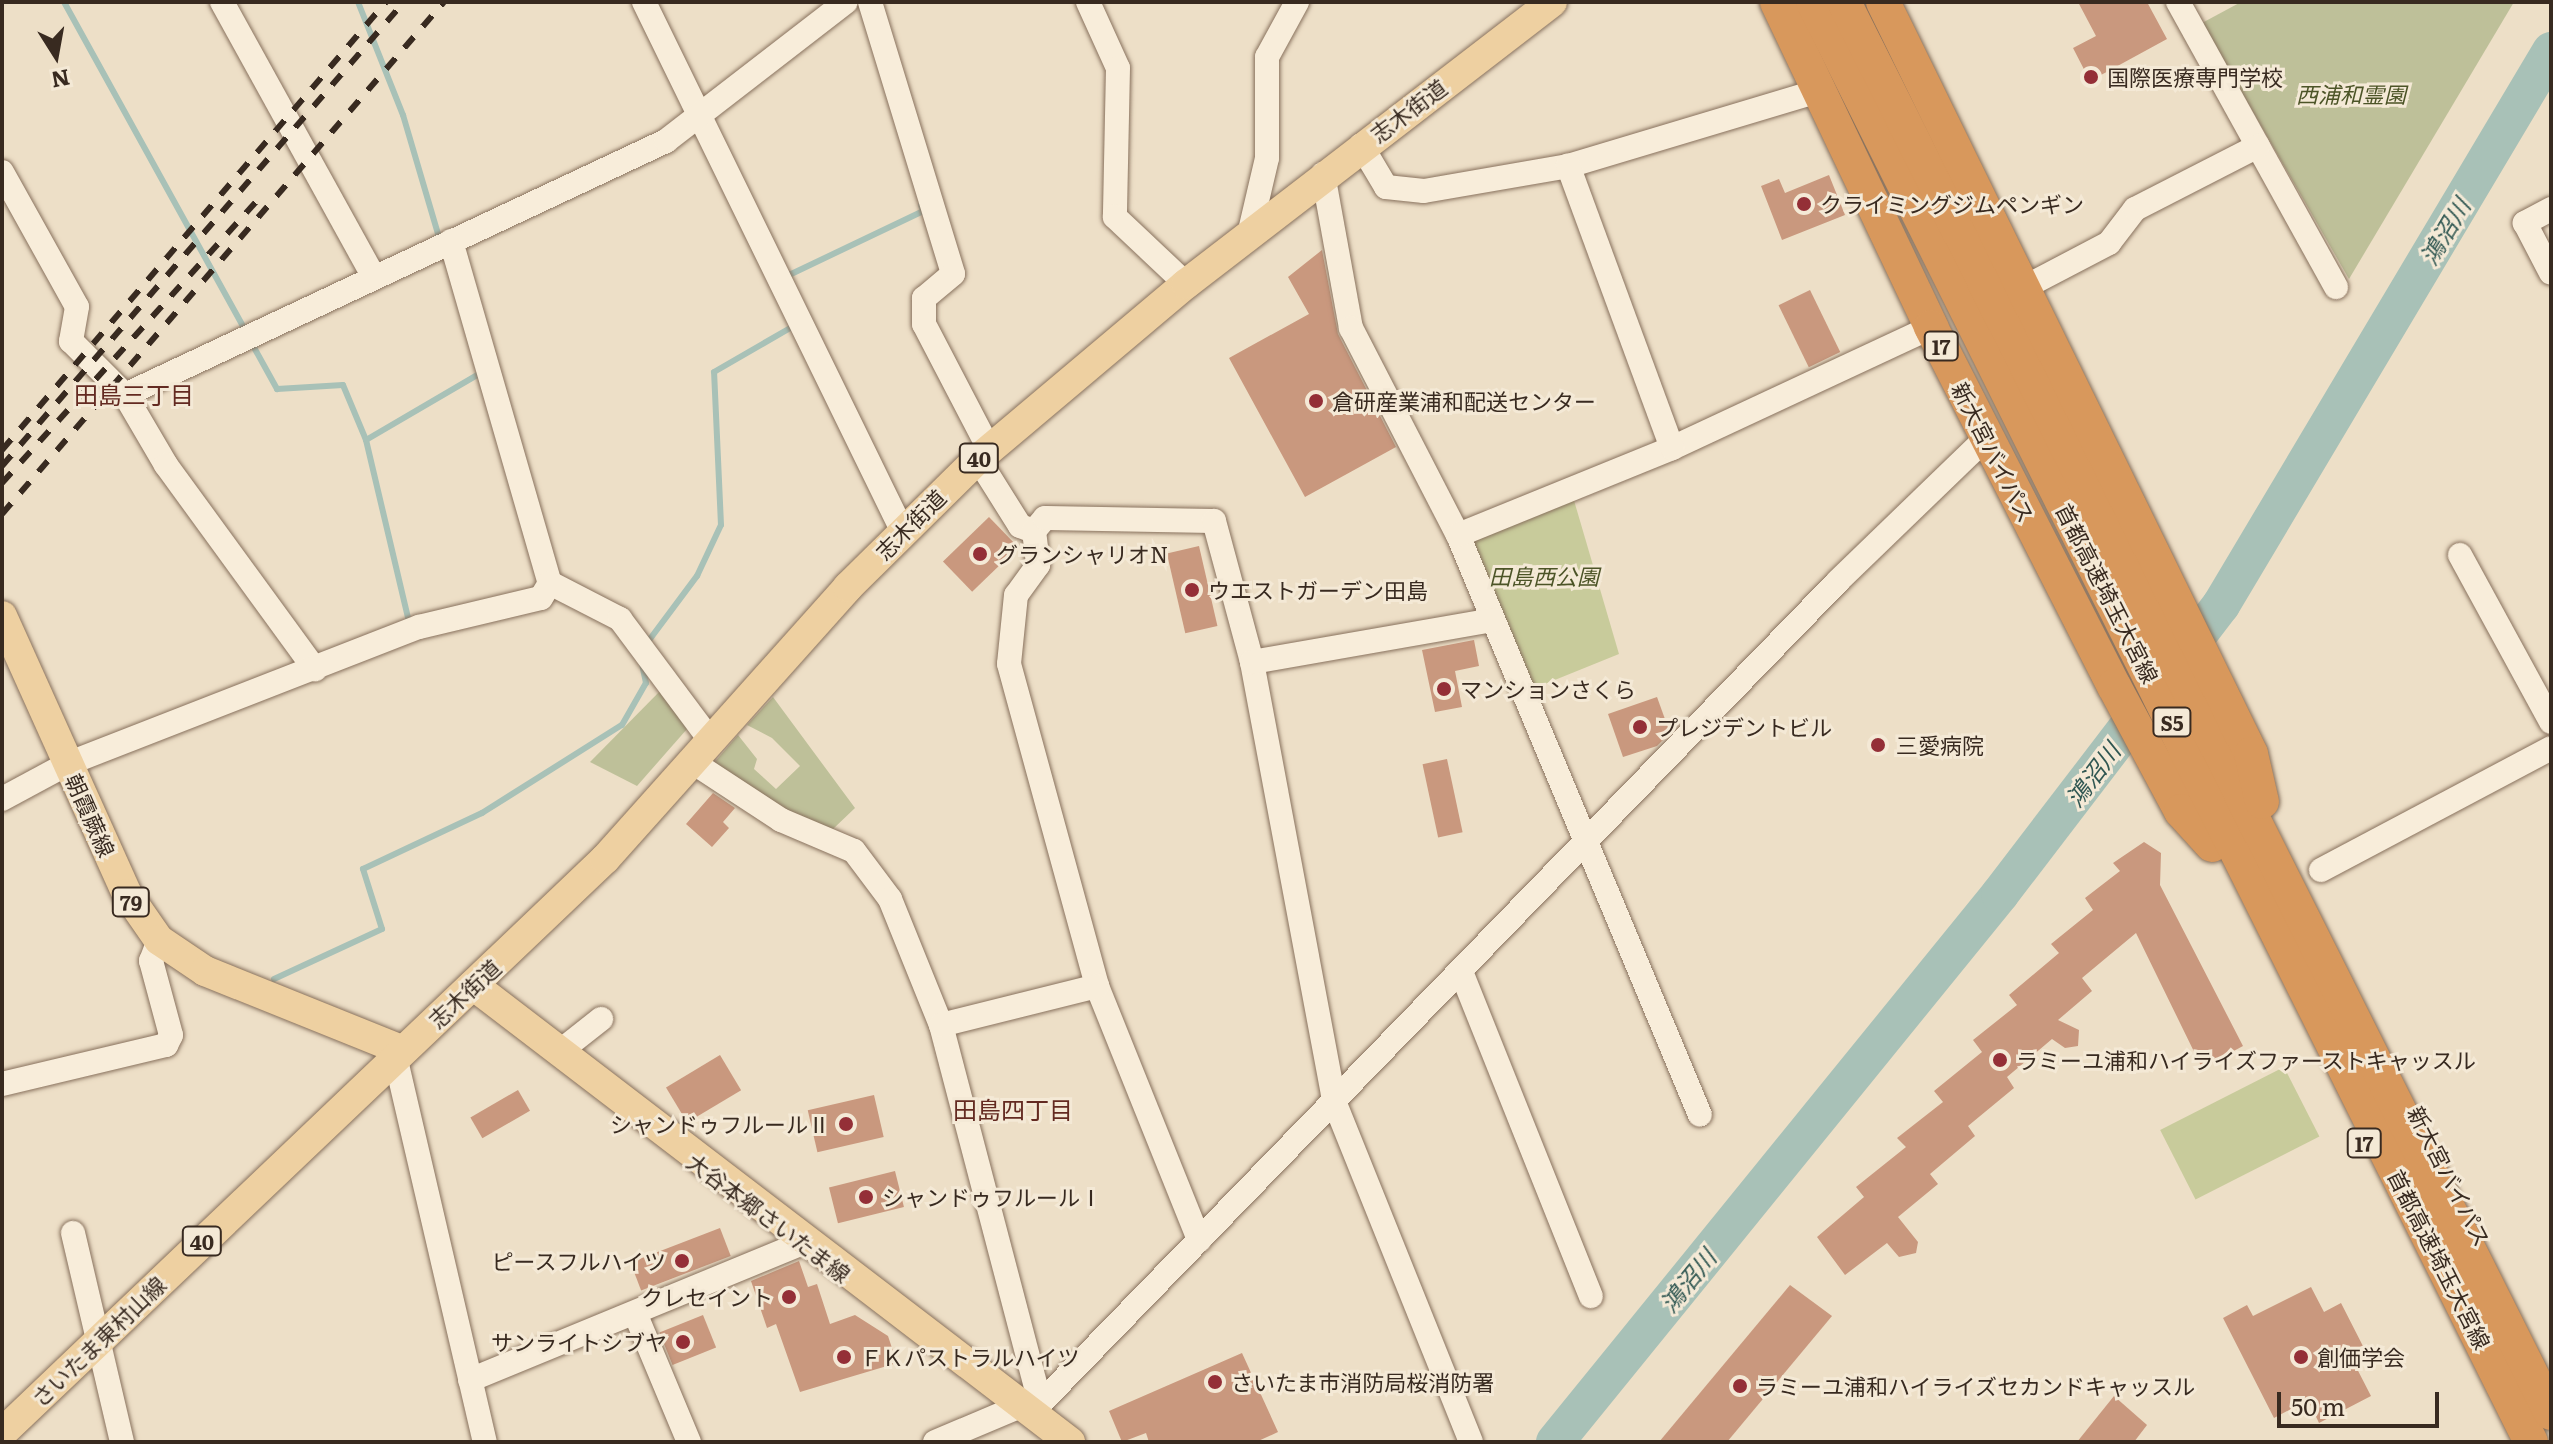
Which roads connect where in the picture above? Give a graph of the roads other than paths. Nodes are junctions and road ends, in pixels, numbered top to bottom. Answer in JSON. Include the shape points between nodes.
{"nodes":[{"id":1,"x":222,"y":2,"type":"edge"},
{"id":2,"x":644,"y":2,"type":"edge"},
{"id":3,"x":846,"y":2,"type":"edge"},
{"id":4,"x":870,"y":2,"type":"edge"},
{"id":5,"x":1088,"y":2,"type":"edge"},
{"id":6,"x":1297,"y":2,"type":"edge"},
{"id":7,"x":1777,"y":2,"type":"edge"},
{"id":8,"x":1803,"y":2,"type":"edge"},
{"id":9,"x":1813,"y":2,"type":"edge"},
{"id":10,"x":1844,"y":2,"type":"edge"},
{"id":11,"x":1854,"y":2,"type":"edge"},
{"id":12,"x":1883,"y":2,"type":"edge"},
{"id":13,"x":2178,"y":2,"type":"edge"},
{"id":14,"x":1534,"y":7,"type":"edge"},
{"id":15,"x":1821,"y":90,"type":"junction"},
{"id":16,"x":700,"y":113,"type":"junction"},
{"id":17,"x":1361,"y":145,"type":"junction"},
{"id":18,"x":2258,"y":146,"type":"junction"},
{"id":19,"x":1568,"y":166,"type":"junction"},
{"id":20,"x":2,"y":172,"type":"edge"},
{"id":21,"x":1323,"y":174,"type":"junction"},
{"id":22,"x":2551,"y":209,"type":"edge"},
{"id":23,"x":1249,"y":235,"type":"junction"},
{"id":24,"x":451,"y":241,"type":"junction"},
{"id":25,"x":2551,"y":273,"type":"edge"},
{"id":26,"x":374,"y":277,"type":"junction"},
{"id":27,"x":1186,"y":284,"type":"junction"},
{"id":28,"x":2027,"y":286,"type":"junction"},
{"id":29,"x":2336,"y":287,"type":"dead end"},
{"id":30,"x":1931,"y":327,"type":"junction"},
{"id":31,"x":125,"y":395,"type":"junction"},
{"id":32,"x":1987,"y":437,"type":"junction"},
{"id":33,"x":1672,"y":448,"type":"junction"},
{"id":34,"x":984,"y":454,"type":"junction"},
{"id":35,"x":902,"y":530,"type":"junction"},
{"id":36,"x":1034,"y":531,"type":"junction"},
{"id":37,"x":1458,"y":535,"type":"junction"},
{"id":38,"x":2460,"y":555,"type":"dead end"},
{"id":39,"x":550,"y":583,"type":"junction"},
{"id":40,"x":2172,"y":615,"type":"junction"},
{"id":41,"x":2,"y":616,"type":"edge"},
{"id":42,"x":1492,"y":620,"type":"junction"},
{"id":43,"x":1252,"y":662,"type":"junction"},
{"id":44,"x":315,"y":669,"type":"junction"},
{"id":45,"x":2122,"y":676,"type":"junction"},
{"id":46,"x":2551,"y":722,"type":"edge"},
{"id":47,"x":2551,"y":748,"type":"edge"},
{"id":48,"x":702,"y":752,"type":"junction"},
{"id":49,"x":67,"y":764,"type":"junction"},
{"id":50,"x":2,"y":799,"type":"edge"},
{"id":51,"x":1591,"y":842,"type":"junction"},
{"id":52,"x":2321,"y":870,"type":"dead end"},
{"id":53,"x":159,"y":940,"type":"junction"},
{"id":54,"x":1462,"y":974,"type":"junction"},
{"id":55,"x":473,"y":985,"type":"junction"},
{"id":56,"x":1097,"y":986,"type":"junction"},
{"id":57,"x":601,"y":1019,"type":"dead end"},
{"id":58,"x":941,"y":1025,"type":"junction"},
{"id":59,"x":398,"y":1053,"type":"junction"},
{"id":60,"x":558,"y":1053,"type":"junction"},
{"id":61,"x":2,"y":1084,"type":"edge"},
{"id":62,"x":1334,"y":1101,"type":"junction"},
{"id":63,"x":1700,"y":1115,"type":"dead end"},
{"id":64,"x":73,"y":1233,"type":"dead end"},
{"id":65,"x":1199,"y":1240,"type":"junction"},
{"id":66,"x":803,"y":1243,"type":"junction"},
{"id":67,"x":1591,"y":1296,"type":"dead end"},
{"id":68,"x":635,"y":1313,"type":"junction"},
{"id":69,"x":99,"y":1340,"type":"junction"},
{"id":70,"x":2551,"y":1379,"type":"edge"},
{"id":71,"x":470,"y":1380,"type":"junction"},
{"id":72,"x":1032,"y":1407,"type":"junction"},
{"id":73,"x":2551,"y":1413,"type":"edge"},
{"id":74,"x":2,"y":1433,"type":"edge"},
{"id":75,"x":122,"y":1442,"type":"edge"},
{"id":76,"x":485,"y":1442,"type":"edge"},
{"id":77,"x":689,"y":1442,"type":"edge"},
{"id":78,"x":935,"y":1442,"type":"edge"},
{"id":79,"x":1070,"y":1442,"type":"edge"},
{"id":80,"x":1471,"y":1442,"type":"edge"},
{"id":81,"x":2515,"y":1442,"type":"edge"},
{"id":82,"x":2531,"y":1442,"type":"edge"}],
"edges":[{"from":1,"to":26,"type":"street"},
{"from":2,"to":16,"type":"street"},
{"from":3,"to":16,"type":"street"},
{"from":4,"to":34,"type":"street","via":[[953,274],[924,298],[924,324]]},
{"from":5,"to":27,"type":"street","via":[[1118,68],[1115,217]]},
{"from":6,"to":23,"type":"street","via":[[1267,57],[1267,158]]},
{"from":7,"to":15,"type":"highway","name":"新大宮バイパス","number":"17"},
{"from":8,"to":45,"type":"highway","name":"新大宮バイパス","number":"17"},
{"from":9,"to":82,"type":"highway","name":"首都高速埼玉大宮線","number":"S5"},
{"from":10,"to":73,"type":"highway","name":"首都高速埼玉大宮線","number":"S5"},
{"from":11,"to":40,"type":"highway","name":"新大宮バイパス"},
{"from":12,"to":28,"type":"highway","name":"新大宮バイパス"},
{"from":13,"to":18,"type":"street"},
{"from":14,"to":17,"type":"main road","name":"志木街道","number":"40"},
{"from":15,"to":19,"type":"street"},
{"from":15,"to":30,"type":"highway","name":"新大宮バイパス","number":"17"},
{"from":16,"to":24,"type":"street","via":[[666,141]]},
{"from":16,"to":35,"type":"street"},
{"from":17,"to":19,"type":"street","via":[[1386,187],[1424,191]]},
{"from":17,"to":21,"type":"main road","name":"志木街道","number":"40"},
{"from":18,"to":28,"type":"street","via":[[2135,209],[2109,243]]},
{"from":18,"to":29,"type":"street"},
{"from":19,"to":33,"type":"street"},
{"from":20,"to":31,"type":"street","via":[[77,307],[71,341]]},
{"from":21,"to":23,"type":"main road","name":"志木街道","number":"40"},
{"from":21,"to":37,"type":"street","via":[[1351,328]]},
{"from":22,"to":25,"type":"street","via":[[2525,223]]},
{"from":23,"to":27,"type":"main road","name":"志木街道","number":"40"},
{"from":24,"to":26,"type":"street"},
{"from":24,"to":39,"type":"street"},
{"from":26,"to":31,"type":"street"},
{"from":27,"to":34,"type":"main road","name":"志木街道","number":"40"},
{"from":28,"to":40,"type":"highway","name":"新大宮バイパス"},
{"from":30,"to":32,"type":"highway","name":"新大宮バイパス","number":"17"},
{"from":30,"to":33,"type":"street"},
{"from":31,"to":44,"type":"street","via":[[166,465]]},
{"from":32,"to":45,"type":"highway","name":"新大宮バイパス","number":"17"},
{"from":32,"to":51,"type":"street","via":[[1838,581]]},
{"from":33,"to":37,"type":"street"},
{"from":34,"to":35,"type":"main road","name":"志木街道","number":"40"},
{"from":34,"to":36,"type":"street","via":[[1020,526]]},
{"from":35,"to":48,"type":"main road","name":"志木街道","number":"40"},
{"from":36,"to":43,"type":"street","via":[[1045,518],[1214,521]]},
{"from":36,"to":56,"type":"street","via":[[1038,565],[1016,595],[1009,664]]},
{"from":37,"to":42,"type":"street"},
{"from":38,"to":46,"type":"street"},
{"from":39,"to":44,"type":"street","via":[[541,598],[419,627]]},
{"from":39,"to":48,"type":"street","via":[[620,619]]},
{"from":40,"to":70,"type":"highway","name":"新大宮バイパス","via":[[2210,692],[2251,754],[2262,802]]},
{"from":41,"to":49,"type":"main road","name":"朝霞蕨線","number":"79"},
{"from":42,"to":43,"type":"street"},
{"from":42,"to":51,"type":"street"},
{"from":43,"to":62,"type":"street"},
{"from":44,"to":49,"type":"street"},
{"from":45,"to":81,"type":"highway","name":"新大宮バイパス","number":"17","via":[[2163,755],[2181,811],[2212,845]]},
{"from":47,"to":52,"type":"street"},
{"from":48,"to":55,"type":"main road","name":"志木街道","number":"40","via":[[605,859]]},
{"from":48,"to":58,"type":"street","via":[[781,820],[854,851],[890,899]]},
{"from":49,"to":50,"type":"street"},
{"from":49,"to":53,"type":"main road","name":"朝霞蕨線","number":"79","via":[[127,894]]},
{"from":51,"to":54,"type":"street"},
{"from":51,"to":63,"type":"street"},
{"from":53,"to":59,"type":"main road","name":"朝霞蕨線","number":"79","via":[[205,971]]},
{"from":53,"to":61,"type":"street","via":[[151,961],[171,1035],[166,1045]]},
{"from":54,"to":62,"type":"street"},
{"from":54,"to":67,"type":"street"},
{"from":55,"to":59,"type":"main road","name":"志木街道","number":"40"},
{"from":55,"to":60,"type":"main road","name":"大谷本郷さいたま線"},
{"from":56,"to":58,"type":"street"},
{"from":56,"to":65,"type":"street"},
{"from":57,"to":60,"type":"street"},
{"from":58,"to":72,"type":"street"},
{"from":59,"to":69,"type":"main road","name":"さいたま東村山線","number":"40"},
{"from":59,"to":71,"type":"street"},
{"from":60,"to":66,"type":"main road","name":"大谷本郷さいたま線"},
{"from":62,"to":65,"type":"street"},
{"from":62,"to":80,"type":"street"},
{"from":64,"to":69,"type":"street"},
{"from":65,"to":72,"type":"street"},
{"from":66,"to":68,"type":"street"},
{"from":66,"to":72,"type":"main road","name":"大谷本郷さいたま線"},
{"from":68,"to":71,"type":"street"},
{"from":68,"to":77,"type":"street"},
{"from":69,"to":74,"type":"main road","name":"さいたま東村山線","number":"40"},
{"from":69,"to":75,"type":"street"},
{"from":71,"to":76,"type":"street"},
{"from":72,"to":78,"type":"street"},
{"from":72,"to":79,"type":"main road","name":"大谷本郷さいたま線"}]}
